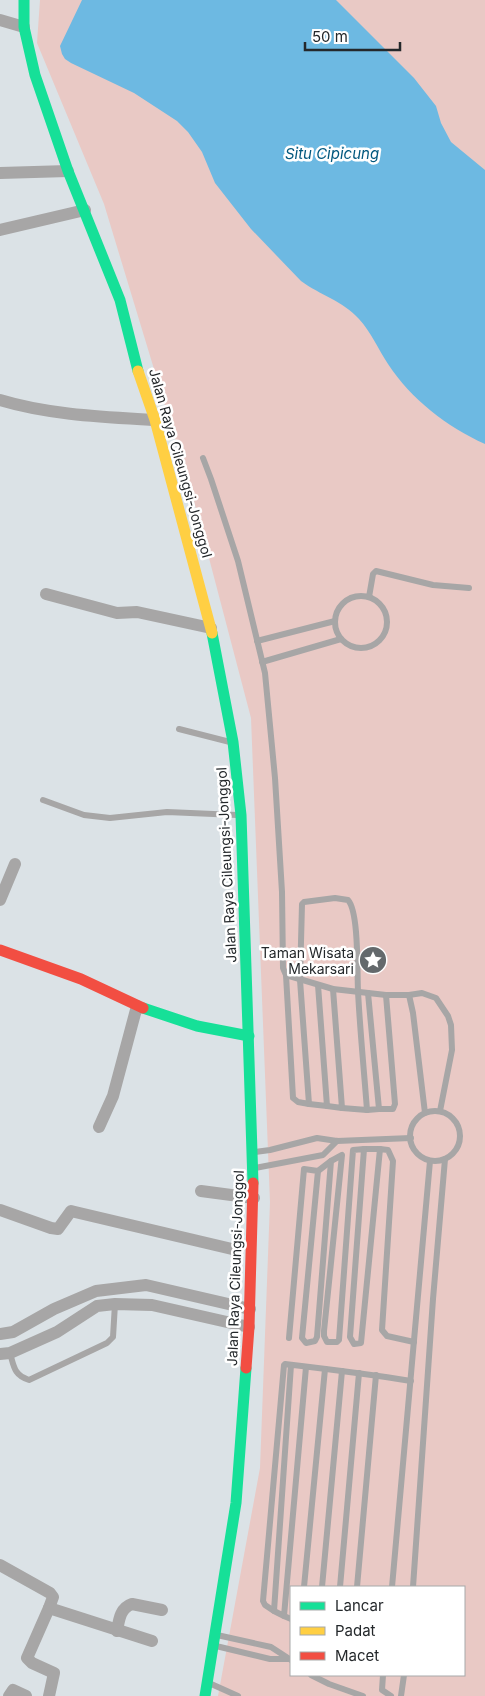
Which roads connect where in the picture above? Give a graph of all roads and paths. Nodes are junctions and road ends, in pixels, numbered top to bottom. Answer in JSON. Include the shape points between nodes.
{"nodes":[{"id":1,"x":24,"y":0,"type":"edge"},
{"id":2,"x":0,"y":20,"type":"edge"},
{"id":3,"x":24,"y":27,"type":"junction"},
{"id":4,"x":68,"y":171,"type":"junction"},
{"id":5,"x":0,"y":173,"type":"edge"},
{"id":6,"x":85,"y":210,"type":"junction"},
{"id":7,"x":0,"y":230,"type":"edge"},
{"id":8,"x":0,"y":400,"type":"edge"},
{"id":9,"x":156,"y":420,"type":"junction"},
{"id":10,"x":202,"y":458,"type":"dead end"},
{"id":11,"x":469,"y":588,"type":"dead end"},
{"id":12,"x":46,"y":594,"type":"dead end"},
{"id":13,"x":369,"y":596,"type":"junction"},
{"id":14,"x":335,"y":621,"type":"junction"},
{"id":15,"x":211,"y":628,"type":"junction"},
{"id":16,"x":341,"y":638,"type":"junction"},
{"id":17,"x":257,"y":641,"type":"junction"},
{"id":18,"x":262,"y":662,"type":"junction"},
{"id":19,"x":180,"y":729,"type":"dead end"},
{"id":20,"x":234,"y":742,"type":"junction"},
{"id":21,"x":43,"y":800,"type":"dead end"},
{"id":22,"x":241,"y":815,"type":"junction"},
{"id":23,"x":14,"y":864,"type":"dead end"},
{"id":24,"x":0,"y":900,"type":"edge"},
{"id":25,"x":0,"y":950,"type":"edge"},
{"id":26,"x":286,"y":976,"type":"junction"},
{"id":27,"x":300,"y":980,"type":"junction"},
{"id":28,"x":318,"y":985,"type":"junction"},
{"id":29,"x":333,"y":989,"type":"junction"},
{"id":30,"x":358,"y":991,"type":"junction"},
{"id":31,"x":368,"y":993,"type":"junction"},
{"id":32,"x":386,"y":995,"type":"junction"},
{"id":33,"x":409,"y":995,"type":"junction"},
{"id":34,"x":137,"y":1006,"type":"junction"},
{"id":35,"x":249,"y":1036,"type":"junction"},
{"id":36,"x":309,"y":1104,"type":"junction"},
{"id":37,"x":327,"y":1106,"type":"junction"},
{"id":38,"x":342,"y":1108,"type":"junction"},
{"id":39,"x":379,"y":1109,"type":"junction"},
{"id":40,"x":367,"y":1110,"type":"junction"},
{"id":41,"x":440,"y":1111,"type":"junction"},
{"id":42,"x":425,"y":1113,"type":"junction"},
{"id":43,"x":99,"y":1126,"type":"dead end"},
{"id":44,"x":410,"y":1138,"type":"junction"},
{"id":45,"x":337,"y":1141,"type":"junction"},
{"id":46,"x":364,"y":1149,"type":"junction"},
{"id":47,"x":380,"y":1149,"type":"junction"},
{"id":48,"x":353,"y":1150,"type":"junction"},
{"id":49,"x":253,"y":1152,"type":"junction"},
{"id":50,"x":342,"y":1155,"type":"junction"},
{"id":51,"x":446,"y":1159,"type":"junction"},
{"id":52,"x":332,"y":1161,"type":"junction"},
{"id":53,"x":430,"y":1161,"type":"junction"},
{"id":54,"x":254,"y":1168,"type":"junction"},
{"id":55,"x":318,"y":1171,"type":"junction"},
{"id":56,"x":201,"y":1192,"type":"dead end"},
{"id":57,"x":254,"y":1198,"type":"junction"},
{"id":58,"x":0,"y":1210,"type":"edge"},
{"id":59,"x":232,"y":1249,"type":"dead end"},
{"id":60,"x":115,"y":1304,"type":"junction"},
{"id":61,"x":250,"y":1309,"type":"junction"},
{"id":62,"x":249,"y":1327,"type":"junction"},
{"id":63,"x":0,"y":1334,"type":"edge"},
{"id":64,"x":289,"y":1338,"type":"dead end"},
{"id":65,"x":414,"y":1342,"type":"junction"},
{"id":66,"x":5,"y":1354,"type":"edge"},
{"id":67,"x":291,"y":1365,"type":"junction"},
{"id":68,"x":306,"y":1367,"type":"junction"},
{"id":69,"x":325,"y":1369,"type":"junction"},
{"id":70,"x":342,"y":1371,"type":"junction"},
{"id":71,"x":359,"y":1373,"type":"junction"},
{"id":72,"x":376,"y":1376,"type":"junction"},
{"id":73,"x":411,"y":1381,"type":"junction"},
{"id":74,"x":0,"y":1565,"type":"edge"},
{"id":75,"x":304,"y":1586,"type":"edge"},
{"id":76,"x":322,"y":1586,"type":"edge"},
{"id":77,"x":340,"y":1586,"type":"edge"},
{"id":78,"x":357,"y":1586,"type":"edge"},
{"id":79,"x":392,"y":1586,"type":"edge"},
{"id":80,"x":413,"y":1586,"type":"edge"},
{"id":81,"x":49,"y":1608,"type":"junction"},
{"id":82,"x":162,"y":1610,"type":"dead end"},
{"id":83,"x":274,"y":1611,"type":"junction"},
{"id":84,"x":284,"y":1616,"type":"junction"},
{"id":85,"x":290,"y":1619,"type":"edge"},
{"id":86,"x":117,"y":1631,"type":"junction"},
{"id":87,"x":215,"y":1640,"type":"junction"},
{"id":88,"x":152,"y":1641,"type":"dead end"},
{"id":89,"x":290,"y":1658,"type":"edge"},
{"id":90,"x":290,"y":1659,"type":"edge"},
{"id":91,"x":313,"y":1676,"type":"edge"},
{"id":92,"x":384,"y":1676,"type":"edge"},
{"id":93,"x":404,"y":1676,"type":"edge"},
{"id":94,"x":208,"y":1682,"type":"junction"},
{"id":95,"x":9,"y":1696,"type":"edge"},
{"id":96,"x":26,"y":1696,"type":"edge"},
{"id":97,"x":50,"y":1696,"type":"edge"},
{"id":98,"x":205,"y":1696,"type":"edge"},
{"id":99,"x":238,"y":1696,"type":"edge"},
{"id":100,"x":363,"y":1696,"type":"edge"},
{"id":101,"x":391,"y":1696,"type":"edge"},
{"id":102,"x":402,"y":1696,"type":"edge"}],
"edges":[{"from":1,"to":3,"type":"main road","name":"Jalan Raya Cileungsi-Jonggol"},
{"from":2,"to":3,"type":"street"},
{"from":3,"to":4,"type":"main road","name":"Jalan Raya Cileungsi-Jonggol","via":[[36,76]]},
{"from":4,"to":5,"type":"street"},
{"from":4,"to":6,"type":"main road","name":"Jalan Raya Cileungsi-Jonggol"},
{"from":6,"to":7,"type":"street"},
{"from":6,"to":9,"type":"main road","name":"Jalan Raya Cileungsi-Jonggol","via":[[120,300],[137,368]]},
{"from":8,"to":9,"type":"street","via":[[34,408],[112,418]]},
{"from":9,"to":15,"type":"main road","name":"Jalan Raya Cileungsi-Jonggol"},
{"from":10,"to":17,"type":"lane","via":[[238,561]]},
{"from":11,"to":13,"type":"lane","via":[[433,585],[376,570]]},
{"from":12,"to":15,"type":"street","via":[[117,613],[137,612]]},
{"from":13,"to":14,"type":"lane","via":[[356,596],[345,601]]},
{"from":13,"to":16,"type":"lane","via":[[386,614],[387,628],[383,636],[373,645],[360,648]]},
{"from":14,"to":16,"type":"lane"},
{"from":14,"to":17,"type":"lane"},
{"from":15,"to":20,"type":"main road","name":"Jalan Raya Cileungsi-Jonggol"},
{"from":16,"to":18,"type":"lane"},
{"from":17,"to":18,"type":"lane"},
{"from":18,"to":26,"type":"lane","via":[[275,778],[283,968]]},
{"from":19,"to":20,"type":"lane"},
{"from":20,"to":22,"type":"main road","name":"Jalan Raya Cileungsi-Jonggol"},
{"from":21,"to":22,"type":"lane","via":[[84,816],[110,818],[167,812]]},
{"from":22,"to":35,"type":"main road","name":"Jalan Raya Cileungsi-Jonggol"},
{"from":23,"to":24,"type":"street"},
{"from":25,"to":34,"type":"main road","via":[[81,979]]},
{"from":26,"to":27,"type":"lane"},
{"from":26,"to":36,"type":"lane","via":[[293,1098]]},
{"from":27,"to":28,"type":"lane"},
{"from":27,"to":30,"type":"lane","via":[[302,904],[344,898],[352,906]]},
{"from":27,"to":36,"type":"lane"},
{"from":28,"to":29,"type":"lane"},
{"from":28,"to":37,"type":"lane"},
{"from":29,"to":30,"type":"lane"},
{"from":29,"to":38,"type":"lane"},
{"from":30,"to":31,"type":"lane"},
{"from":30,"to":40,"type":"lane"},
{"from":31,"to":32,"type":"lane"},
{"from":31,"to":39,"type":"lane"},
{"from":32,"to":33,"type":"lane"},
{"from":32,"to":39,"type":"lane","via":[[395,1104],[393,1109]]},
{"from":33,"to":41,"type":"lane","via":[[422,993],[436,998],[451,1025],[452,1050]]},
{"from":33,"to":42,"type":"lane"},
{"from":34,"to":35,"type":"main road","via":[[197,1026]]},
{"from":34,"to":43,"type":"street","via":[[113,1096]]},
{"from":35,"to":49,"type":"main road","name":"Jalan Raya Cileungsi-Jonggol"},
{"from":36,"to":37,"type":"lane"},
{"from":37,"to":38,"type":"lane"},
{"from":38,"to":40,"type":"lane"},
{"from":39,"to":40,"type":"lane"},
{"from":41,"to":42,"type":"lane"},
{"from":41,"to":51,"type":"lane","via":[[454,1118],[460,1132],[458,1147]]},
{"from":42,"to":44,"type":"lane","via":[[413,1125]]},
{"from":44,"to":45,"type":"lane"},
{"from":44,"to":53,"type":"lane","via":[[416,1151]]},
{"from":45,"to":49,"type":"lane","via":[[317,1138]]},
{"from":45,"to":54,"type":"lane","via":[[323,1155]]},
{"from":46,"to":47,"type":"lane"},
{"from":46,"to":47,"type":"lane","via":[[350,1337],[356,1345],[362,1340]]},
{"from":46,"to":48,"type":"lane"},
{"from":47,"to":65,"type":"lane","via":[[388,1150],[392,1161],[382,1330],[388,1336]]},
{"from":48,"to":50,"type":"lane"},
{"from":48,"to":50,"type":"lane","via":[[339,1340],[328,1342],[324,1331]]},
{"from":49,"to":54,"type":"main road","name":"Jalan Raya Cileungsi-Jonggol"},
{"from":50,"to":52,"type":"lane"},
{"from":51,"to":53,"type":"lane"},
{"from":51,"to":80,"type":"lane"},
{"from":52,"to":55,"type":"lane"},
{"from":52,"to":55,"type":"lane","via":[[318,1337],[306,1343],[302,1338]]},
{"from":53,"to":65,"type":"lane"},
{"from":54,"to":57,"type":"main road","name":"Jalan Raya Cileungsi-Jonggol"},
{"from":55,"to":64,"type":"lane","via":[[304,1169]]},
{"from":56,"to":57,"type":"street"},
{"from":57,"to":61,"type":"main road","name":"Jalan Raya Cileungsi-Jonggol"},
{"from":58,"to":59,"type":"street","via":[[58,1229],[71,1211]]},
{"from":60,"to":62,"type":"street","via":[[152,1305]]},
{"from":60,"to":66,"type":"street","via":[[96,1306],[56,1332]]},
{"from":60,"to":66,"type":"lane","via":[[113,1337],[107,1344],[29,1380],[20,1377]]},
{"from":61,"to":62,"type":"main road","name":"Jalan Raya Cileungsi-Jonggol"},
{"from":61,"to":63,"type":"street","via":[[146,1286],[96,1291],[13,1332]]},
{"from":62,"to":87,"type":"main road","name":"Jalan Raya Cileungsi-Jonggol","via":[[236,1503]]},
{"from":65,"to":73,"type":"lane"},
{"from":67,"to":68,"type":"lane"},
{"from":67,"to":83,"type":"lane"},
{"from":67,"to":83,"type":"lane","via":[[283,1366],[263,1601]]},
{"from":68,"to":69,"type":"lane"},
{"from":68,"to":84,"type":"lane"},
{"from":69,"to":70,"type":"lane"},
{"from":69,"to":75,"type":"lane"},
{"from":70,"to":71,"type":"lane"},
{"from":70,"to":76,"type":"lane"},
{"from":71,"to":72,"type":"lane"},
{"from":71,"to":77,"type":"lane"},
{"from":72,"to":73,"type":"lane"},
{"from":72,"to":78,"type":"lane"},
{"from":73,"to":79,"type":"lane"},
{"from":74,"to":81,"type":"street","via":[[52,1594]]},
{"from":81,"to":86,"type":"street"},
{"from":81,"to":97,"type":"street","via":[[27,1658],[54,1673]]},
{"from":82,"to":86,"type":"street","via":[[128,1605],[121,1614]]},
{"from":83,"to":84,"type":"lane"},
{"from":84,"to":85,"type":"lane"},
{"from":86,"to":88,"type":"street"},
{"from":87,"to":89,"type":"lane","via":[[271,1646]]},
{"from":87,"to":90,"type":"lane","via":[[270,1659]]},
{"from":87,"to":94,"type":"main road","name":"Jalan Raya Cileungsi-Jonggol"},
{"from":91,"to":100,"type":"lane"},
{"from":92,"to":101,"type":"lane","via":[[382,1690]]},
{"from":93,"to":102,"type":"lane"},
{"from":94,"to":98,"type":"main road","name":"Jalan Raya Cileungsi-Jonggol"},
{"from":94,"to":99,"type":"lane"},
{"from":95,"to":96,"type":"street","via":[[12,1690]]}]}
